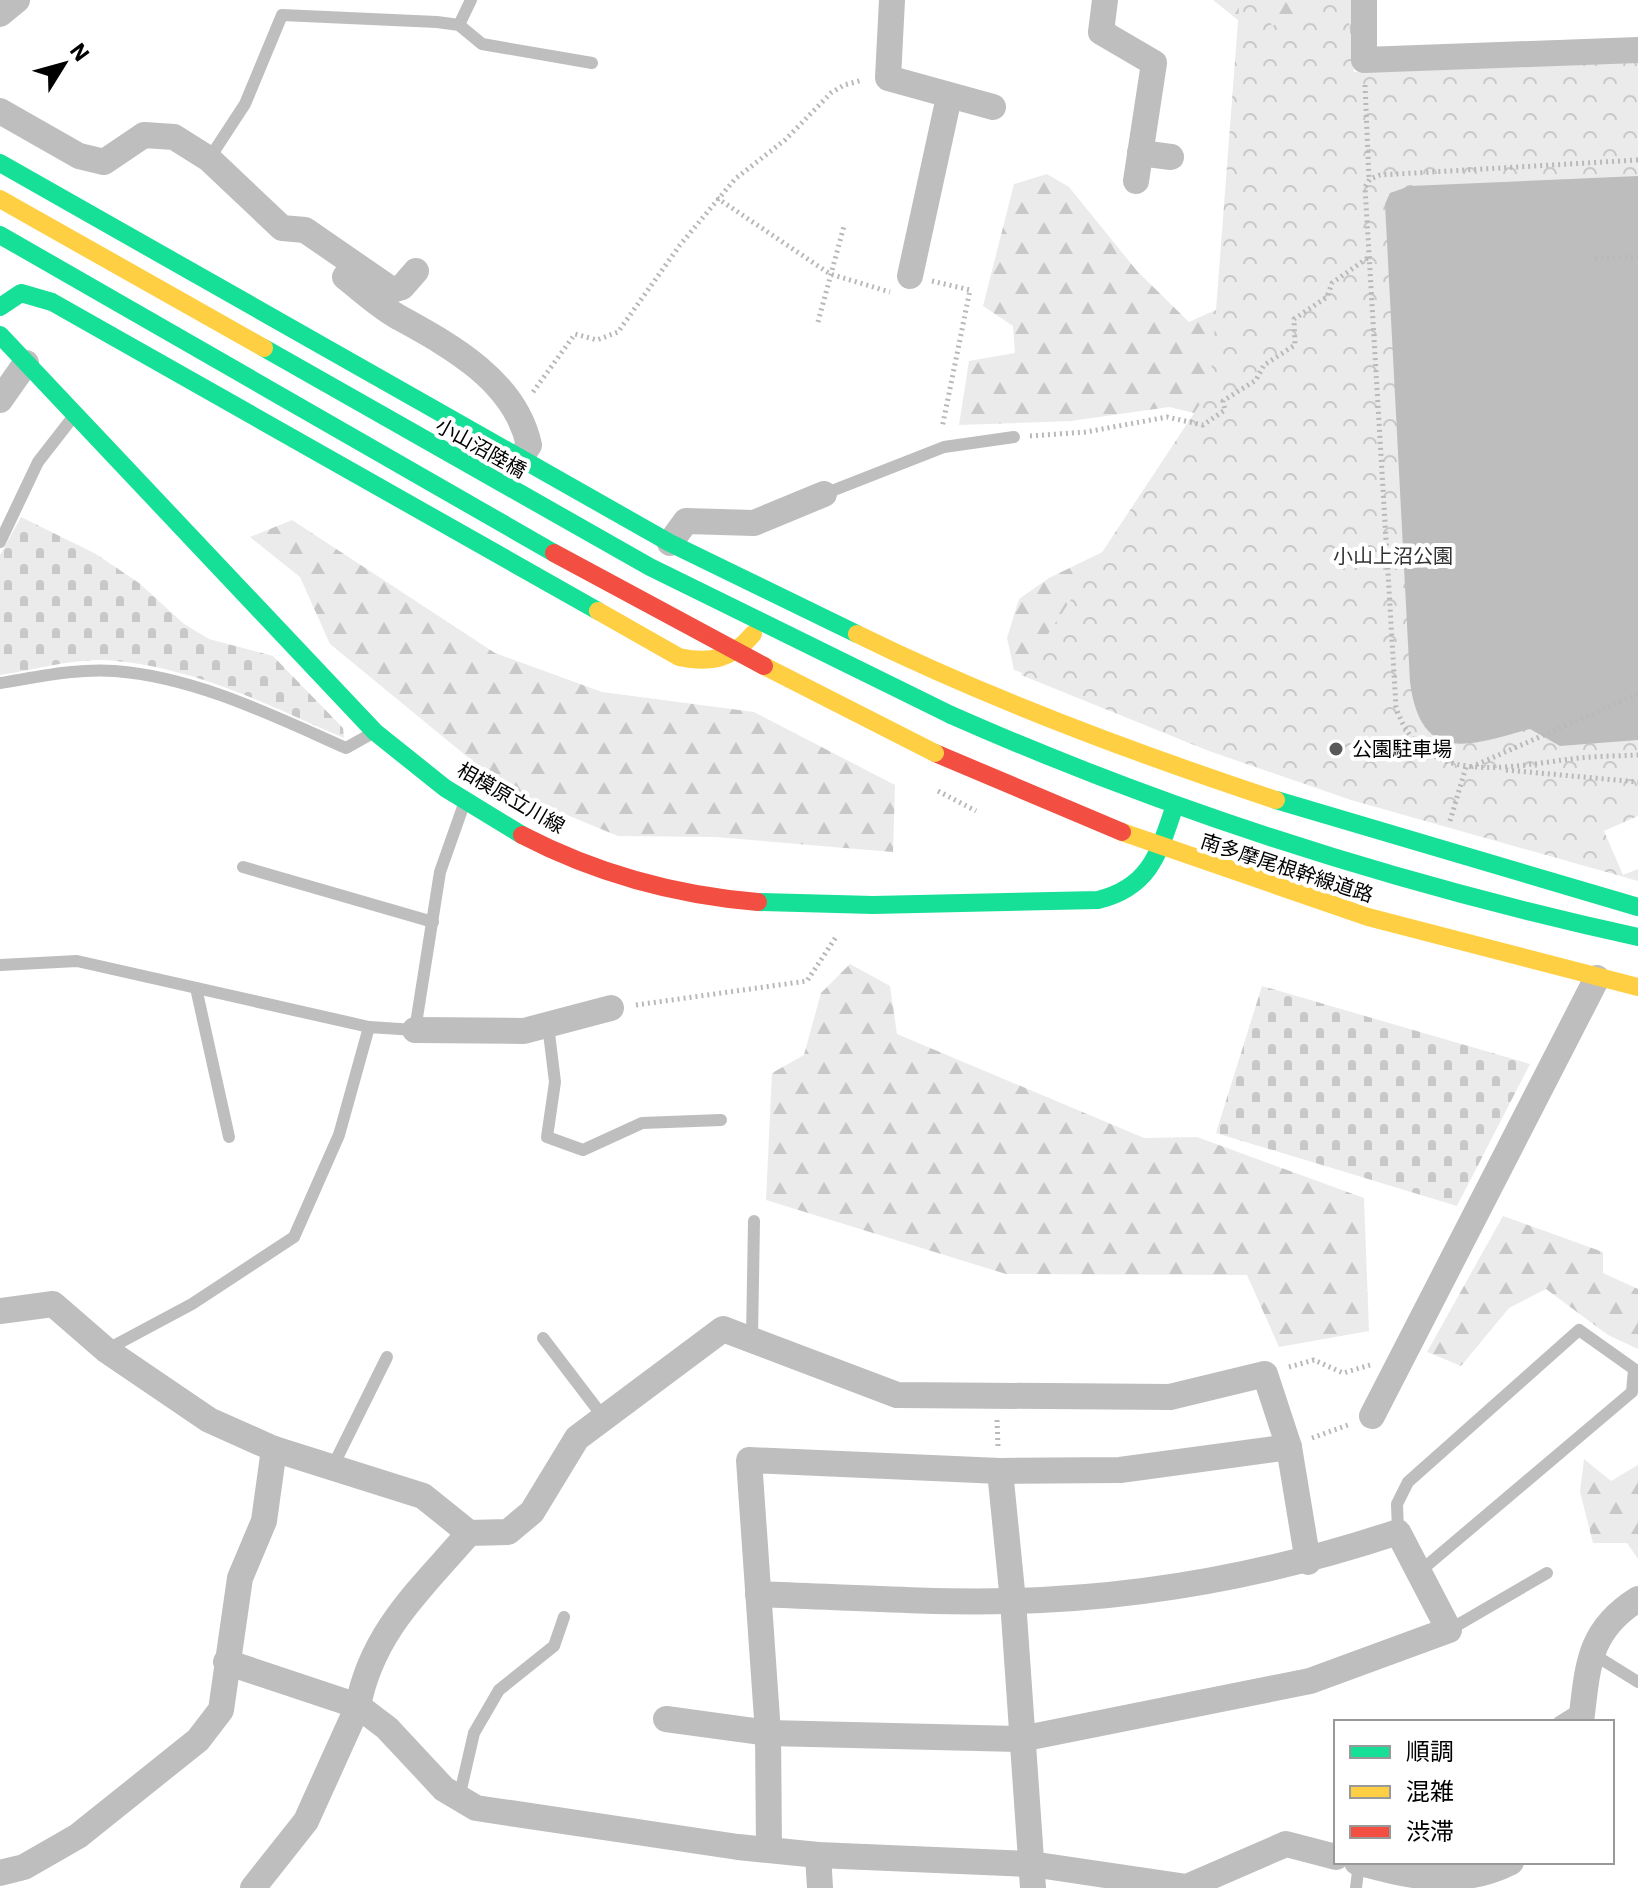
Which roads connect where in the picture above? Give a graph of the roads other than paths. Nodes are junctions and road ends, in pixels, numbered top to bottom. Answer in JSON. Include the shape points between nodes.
{"nodes":[{"id":1,"x":17,"y":0,"type":"edge"},
{"id":2,"x":471,"y":0,"type":"edge"},
{"id":3,"x":892,"y":0,"type":"edge"},
{"id":4,"x":1105,"y":0,"type":"edge"},
{"id":5,"x":1364,"y":0,"type":"edge"},
{"id":6,"x":0,"y":14,"type":"edge"},
{"id":7,"x":459,"y":25,"type":"junction"},
{"id":8,"x":1638,"y":50,"type":"edge"},
{"id":9,"x":592,"y":63,"type":"dead end"},
{"id":10,"x":949,"y":97,"type":"junction"},
{"id":11,"x":993,"y":107,"type":"dead end"},
{"id":12,"x":0,"y":111,"type":"edge"},
{"id":13,"x":1140,"y":153,"type":"junction"},
{"id":14,"x":1171,"y":157,"type":"dead end"},
{"id":15,"x":209,"y":159,"type":"junction"},
{"id":16,"x":0,"y":163,"type":"edge"},
{"id":17,"x":1136,"y":181,"type":"dead end"},
{"id":18,"x":0,"y":199,"type":"edge"},
{"id":19,"x":282,"y":228,"type":"junction"},
{"id":20,"x":0,"y":235,"type":"edge"},
{"id":21,"x":416,"y":271,"type":"dead end"},
{"id":22,"x":900,"y":284,"type":"road end"},
{"id":23,"x":0,"y":307,"type":"edge"},
{"id":24,"x":0,"y":335,"type":"edge"},
{"id":25,"x":328,"y":350,"type":"junction"},
{"id":26,"x":26,"y":363,"type":"junction"},
{"id":27,"x":0,"y":400,"type":"edge"},
{"id":28,"x":75,"y":414,"type":"junction"},
{"id":29,"x":281,"y":433,"type":"junction"},
{"id":30,"x":1014,"y":437,"type":"road end"},
{"id":31,"x":520,"y":459,"type":"junction"},
{"id":32,"x":824,"y":494,"type":"joint"},
{"id":33,"x":0,"y":542,"type":"edge"},
{"id":34,"x":670,"y":543,"type":"junction"},
{"id":35,"x":748,"y":584,"type":"junction"},
{"id":36,"x":0,"y":683,"type":"edge"},
{"id":37,"x":951,"y":715,"type":"joint"},
{"id":38,"x":375,"y":732,"type":"junction"},
{"id":39,"x":466,"y":800,"type":"junction"},
{"id":40,"x":1175,"y":805,"type":"junction"},
{"id":41,"x":1158,"y":850,"type":"junction"},
{"id":42,"x":243,"y":867,"type":"dead end"},
{"id":43,"x":1638,"y":907,"type":"edge"},
{"id":44,"x":433,"y":922,"type":"junction"},
{"id":45,"x":1638,"y":937,"type":"edge"},
{"id":46,"x":0,"y":965,"type":"edge"},
{"id":47,"x":1597,"y":978,"type":"junction"},
{"id":48,"x":1638,"y":987,"type":"edge"},
{"id":49,"x":196,"y":988,"type":"junction"},
{"id":50,"x":611,"y":1008,"type":"road end"},
{"id":51,"x":548,"y":1025,"type":"junction"},
{"id":52,"x":369,"y":1027,"type":"junction"},
{"id":53,"x":415,"y":1030,"type":"junction"},
{"id":54,"x":721,"y":1120,"type":"dead end"},
{"id":55,"x":229,"y":1137,"type":"dead end"},
{"id":56,"x":754,"y":1221,"type":"dead end"},
{"id":57,"x":0,"y":1311,"type":"edge"},
{"id":58,"x":543,"y":1338,"type":"dead end"},
{"id":59,"x":752,"y":1338,"type":"junction"},
{"id":60,"x":106,"y":1350,"type":"junction"},
{"id":61,"x":387,"y":1357,"type":"dead end"},
{"id":62,"x":1372,"y":1416,"type":"road end"},
{"id":63,"x":604,"y":1418,"type":"junction"},
{"id":64,"x":1289,"y":1447,"type":"junction"},
{"id":65,"x":274,"y":1449,"type":"junction"},
{"id":66,"x":332,"y":1468,"type":"junction"},
{"id":67,"x":1000,"y":1471,"type":"junction"},
{"id":68,"x":1398,"y":1532,"type":"junction"},
{"id":69,"x":469,"y":1533,"type":"junction"},
{"id":70,"x":1308,"y":1562,"type":"junction"},
{"id":71,"x":1418,"y":1573,"type":"junction"},
{"id":72,"x":1547,"y":1573,"type":"dead end"},
{"id":73,"x":758,"y":1594,"type":"junction"},
{"id":74,"x":1638,"y":1599,"type":"edge"},
{"id":75,"x":1013,"y":1601,"type":"junction"},
{"id":76,"x":564,"y":1617,"type":"dead end"},
{"id":77,"x":1449,"y":1630,"type":"junction"},
{"id":78,"x":1590,"y":1652,"type":"junction"},
{"id":79,"x":226,"y":1662,"type":"junction"},
{"id":80,"x":1638,"y":1682,"type":"edge"},
{"id":81,"x":358,"y":1706,"type":"junction"},
{"id":82,"x":1582,"y":1714,"type":"edge"},
{"id":83,"x":666,"y":1719,"type":"dead end"},
{"id":84,"x":768,"y":1733,"type":"junction"},
{"id":85,"x":1021,"y":1739,"type":"junction"},
{"id":86,"x":459,"y":1798,"type":"junction"},
{"id":87,"x":769,"y":1848,"type":"junction"},
{"id":88,"x":1334,"y":1850,"type":"edge"},
{"id":89,"x":818,"y":1855,"type":"junction"},
{"id":90,"x":1358,"y":1864,"type":"edge"},
{"id":91,"x":1365,"y":1864,"type":"edge"},
{"id":92,"x":1508,"y":1864,"type":"edge"},
{"id":93,"x":1032,"y":1876,"type":"edge"},
{"id":94,"x":2,"y":1878,"type":"edge"},
{"id":95,"x":253,"y":1888,"type":"edge"},
{"id":96,"x":820,"y":1888,"type":"edge"},
{"id":97,"x":1187,"y":1888,"type":"edge"},
{"id":98,"x":1356,"y":1888,"type":"edge"}],
"edges":[{"from":1,"to":6,"type":"street"},
{"from":2,"to":7,"type":"lane"},
{"from":3,"to":10,"type":"street","via":[[888,78]]},
{"from":4,"to":13,"type":"street","via":[[1101,32],[1154,63]]},
{"from":5,"to":8,"type":"street","via":[[1364,60]]},
{"from":7,"to":9,"type":"lane","via":[[482,44]]},
{"from":7,"to":15,"type":"lane","via":[[282,15],[245,104]]},
{"from":10,"to":11,"type":"street"},
{"from":10,"to":22,"type":"street"},
{"from":12,"to":15,"type":"street","via":[[79,156],[104,162],[144,135],[174,137]]},
{"from":13,"to":14,"type":"street"},
{"from":13,"to":17,"type":"street"},
{"from":15,"to":19,"type":"street"},
{"from":16,"to":25,"type":"main road"},
{"from":18,"to":37,"type":"main road","name":"小山沼陸橋","bridge":true,"via":[[650,567]]},
{"from":19,"to":21,"type":"street","via":[[305,230],[392,290]]},
{"from":19,"to":31,"type":"street","via":[[398,317],[468,357],[515,413],[529,445]]},
{"from":20,"to":41,"type":"main road","name":"南多摩尾根幹線道路","bridge":true,"via":[[706,636],[1049,807]]},
{"from":23,"to":29,"type":"main road","via":[[21,293],[40,295]]},
{"from":24,"to":26,"type":"main road","name":"相模原立川線"},
{"from":25,"to":29,"type":"main road"},
{"from":25,"to":31,"type":"main road"},
{"from":26,"to":27,"type":"street"},
{"from":26,"to":28,"type":"main road","name":"相模原立川線"},
{"from":28,"to":33,"type":"lane","via":[[38,462]]},
{"from":28,"to":38,"type":"main road","name":"相模原立川線"},
{"from":29,"to":35,"type":"main road","via":[[679,657],[702,664],[741,649],[753,635],[759,612]]},
{"from":30,"to":32,"type":"lane","via":[[944,447]]},
{"from":31,"to":34,"type":"main road"},
{"from":32,"to":34,"type":"street","via":[[754,523],[686,521]]},
{"from":34,"to":35,"type":"main road"},
{"from":35,"to":43,"type":"main road","via":[[1141,754],[1342,822]]},
{"from":36,"to":38,"type":"lane","via":[[116,671],[157,677],[252,706],[346,748]]},
{"from":37,"to":40,"type":"main road","name":"南多摩尾根幹線道路","via":[[1069,767]]},
{"from":38,"to":39,"type":"main road","name":"相模原立川線"},
{"from":39,"to":41,"type":"main road","name":"相模原立川線","via":[[580,860],[663,888],[744,901],[857,906],[1091,901],[1133,886]]},
{"from":39,"to":44,"type":"lane","via":[[440,872]]},
{"from":40,"to":41,"type":"main road","name":"相模原立川線"},
{"from":40,"to":45,"type":"main road","name":"南多摩尾根幹線道路","via":[[1346,862]]},
{"from":41,"to":47,"type":"main road","name":"南多摩尾根幹線道路","via":[[1373,918]]},
{"from":42,"to":44,"type":"lane"},
{"from":44,"to":53,"type":"lane"},
{"from":46,"to":49,"type":"lane","via":[[77,961]]},
{"from":47,"to":48,"type":"main road","name":"南多摩尾根幹線道路"},
{"from":47,"to":62,"type":"street"},
{"from":49,"to":52,"type":"lane"},
{"from":49,"to":55,"type":"lane"},
{"from":50,"to":51,"type":"street"},
{"from":51,"to":53,"type":"street","via":[[524,1031]]},
{"from":51,"to":54,"type":"lane","via":[[555,1082],[547,1137],[583,1150],[642,1123]]},
{"from":52,"to":53,"type":"lane"},
{"from":52,"to":60,"type":"lane","via":[[339,1135],[294,1237],[192,1304]]},
{"from":56,"to":59,"type":"lane"},
{"from":57,"to":60,"type":"street","via":[[53,1304]]},
{"from":58,"to":63,"type":"lane"},
{"from":59,"to":63,"type":"street","via":[[723,1329]]},
{"from":59,"to":64,"type":"street","via":[[897,1395],[1170,1397],[1265,1374]]},
{"from":60,"to":65,"type":"street","via":[[209,1420]]},
{"from":61,"to":66,"type":"lane"},
{"from":63,"to":69,"type":"street","via":[[577,1438],[532,1512],[508,1532]]},
{"from":64,"to":67,"type":"street","via":[[1120,1470]]},
{"from":64,"to":70,"type":"street"},
{"from":65,"to":66,"type":"street"},
{"from":65,"to":79,"type":"street","via":[[264,1521],[240,1578]]},
{"from":66,"to":69,"type":"street","via":[[423,1496]]},
{"from":67,"to":73,"type":"street","via":[[749,1460]]},
{"from":67,"to":75,"type":"street"},
{"from":68,"to":70,"type":"street"},
{"from":68,"to":71,"type":"street"},
{"from":68,"to":71,"type":"lane","via":[[1397,1504],[1408,1482],[1579,1330],[1634,1369],[1632,1392]]},
{"from":69,"to":81,"type":"street","via":[[389,1624],[361,1686]]},
{"from":70,"to":75,"type":"street","via":[[1161,1588]]},
{"from":71,"to":77,"type":"street"},
{"from":72,"to":77,"type":"lane"},
{"from":73,"to":75,"type":"street"},
{"from":73,"to":84,"type":"street"},
{"from":74,"to":78,"type":"street","via":[[1615,1614]]},
{"from":75,"to":85,"type":"street"},
{"from":76,"to":86,"type":"lane","via":[[554,1646],[499,1690],[474,1733]]},
{"from":77,"to":85,"type":"street","via":[[1310,1681]]},
{"from":78,"to":80,"type":"lane"},
{"from":78,"to":82,"type":"street"},
{"from":79,"to":81,"type":"street"},
{"from":79,"to":94,"type":"street","via":[[221,1710],[198,1740],[78,1836]]},
{"from":81,"to":86,"type":"street"},
{"from":81,"to":95,"type":"street","via":[[306,1821]]},
{"from":83,"to":84,"type":"street"},
{"from":84,"to":85,"type":"street"},
{"from":84,"to":87,"type":"street"},
{"from":85,"to":93,"type":"street"},
{"from":86,"to":87,"type":"street","via":[[476,1808]]},
{"from":87,"to":89,"type":"street"},
{"from":88,"to":97,"type":"street","via":[[1286,1844]]},
{"from":89,"to":93,"type":"street"},
{"from":89,"to":96,"type":"street"},
{"from":90,"to":98,"type":"lane"},
{"from":91,"to":92,"type":"street","via":[[1416,1879],[1454,1882],[1488,1877]]},
{"from":93,"to":97,"type":"street"}]}
